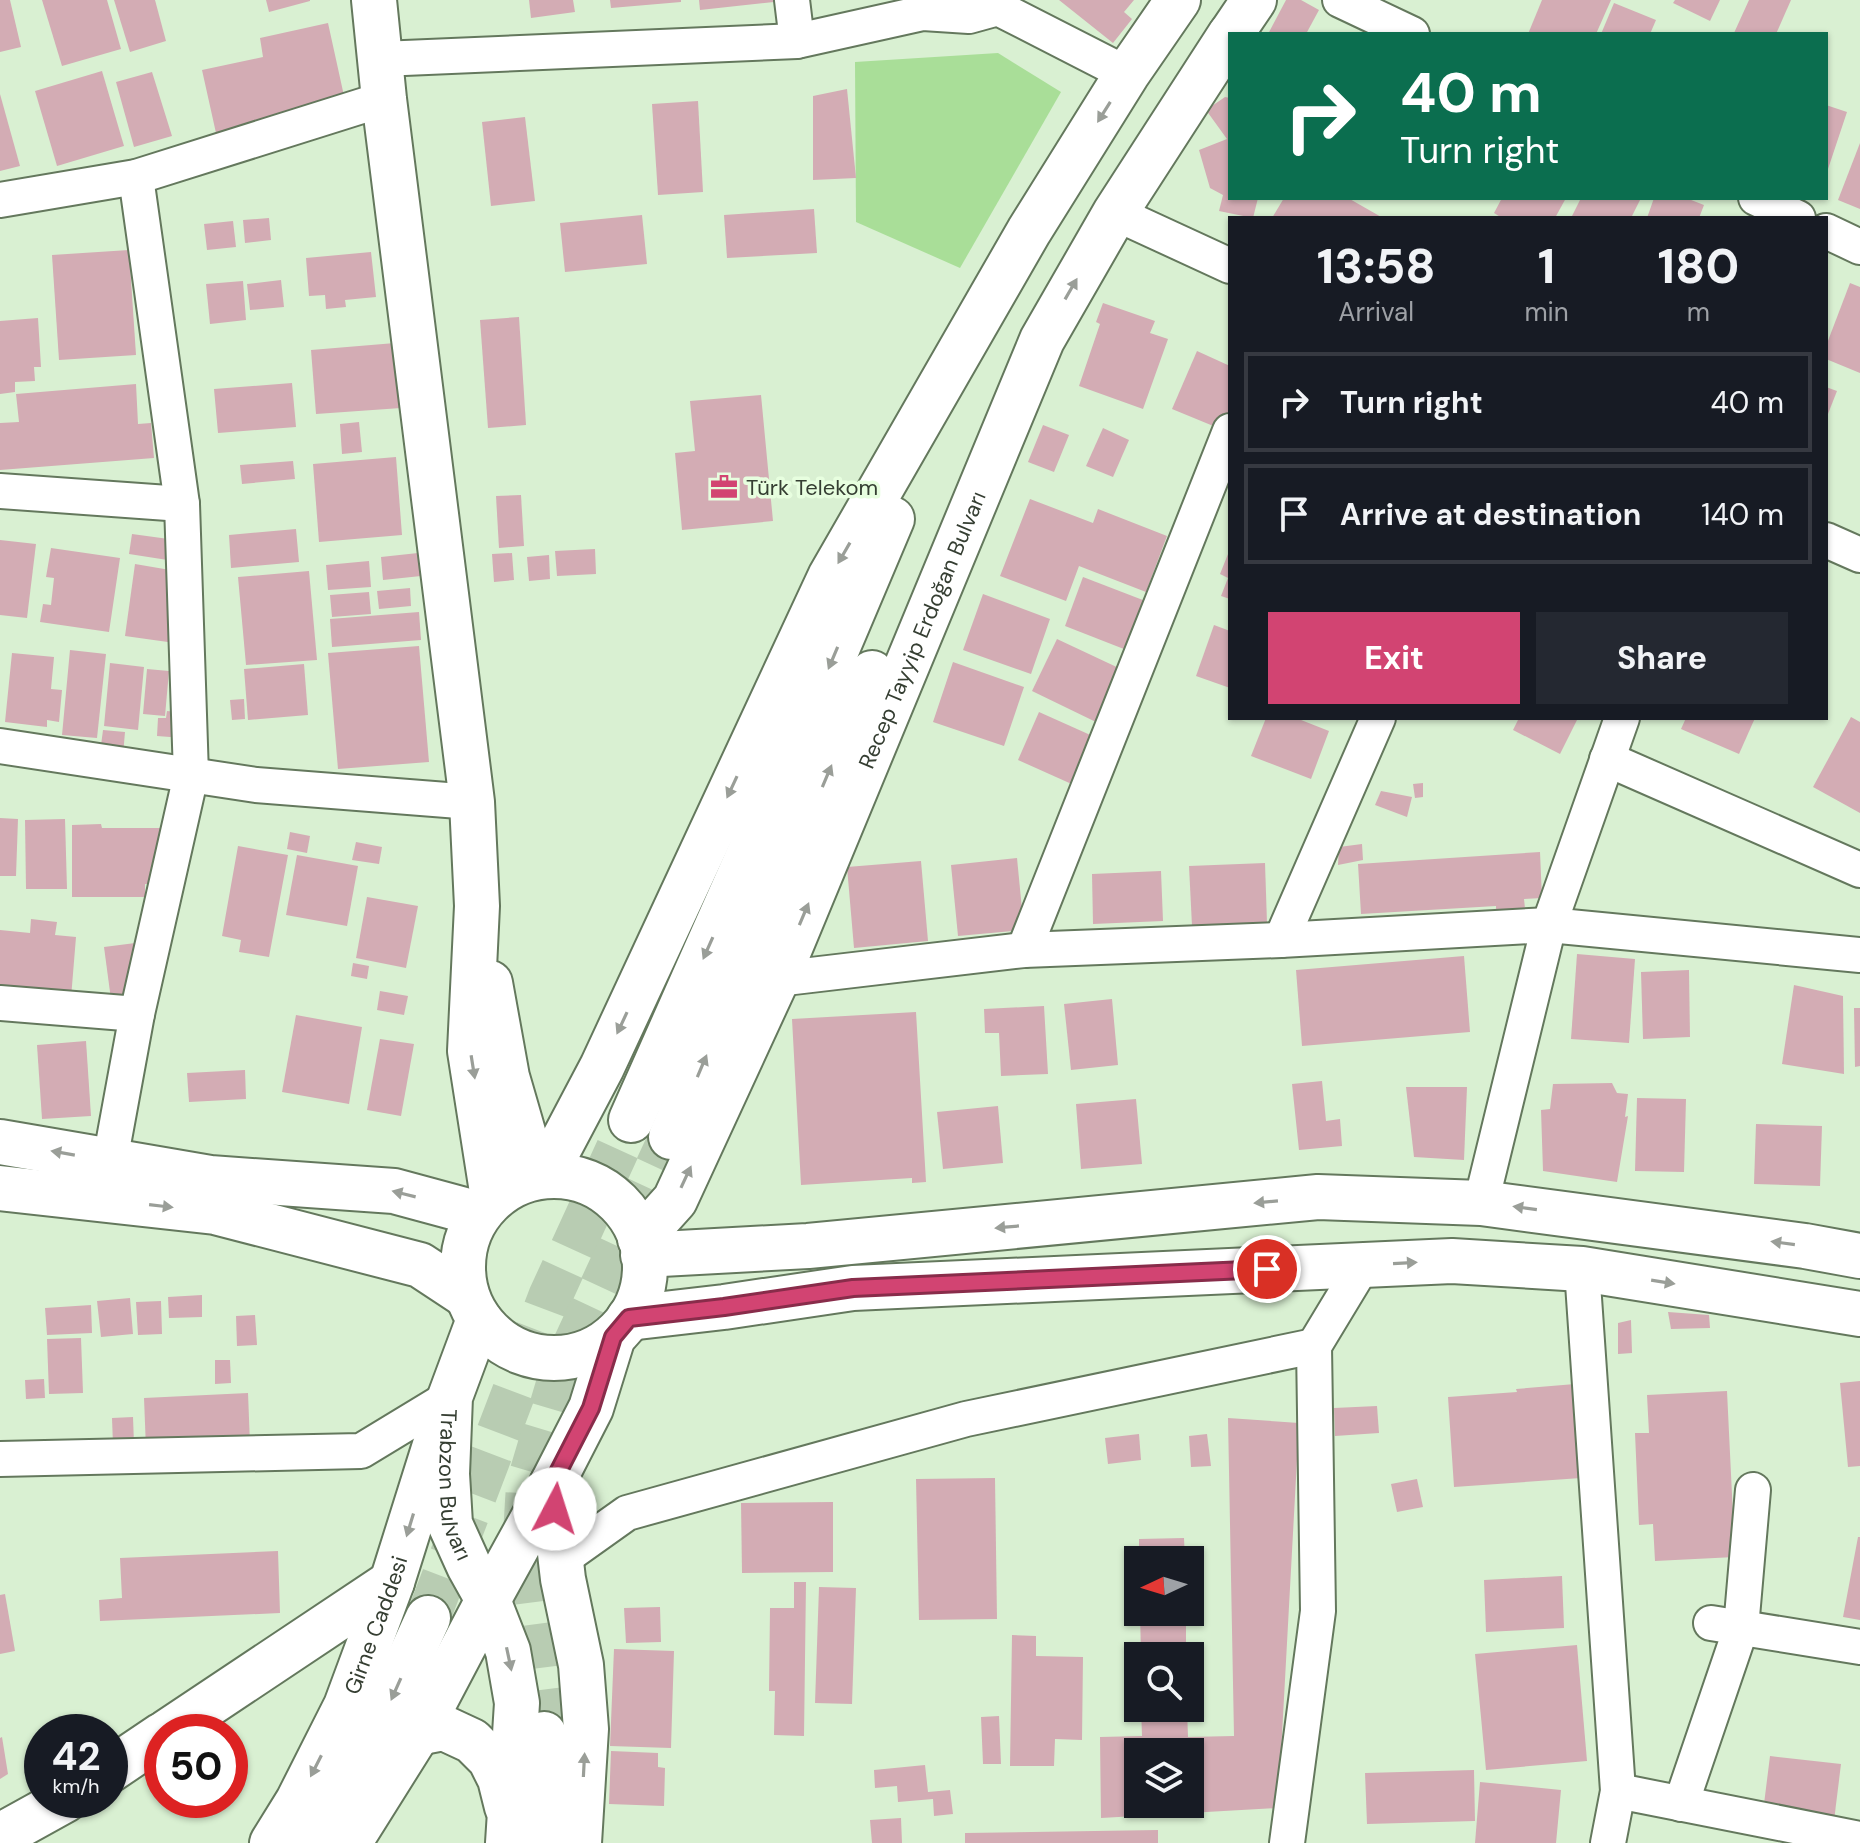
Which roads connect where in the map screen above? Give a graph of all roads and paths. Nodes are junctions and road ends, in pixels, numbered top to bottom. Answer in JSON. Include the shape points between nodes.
{"nodes":[{"id":1,"x":374,"y":0,"type":"edge"},
{"id":2,"x":792,"y":0,"type":"edge"},
{"id":3,"x":1178,"y":0,"type":"edge"},
{"id":4,"x":1254,"y":0,"type":"edge"},
{"id":5,"x":1340,"y":0,"type":"edge"},
{"id":6,"x":972,"y":8,"type":"edge"},
{"id":7,"x":883,"y":12,"type":"edge"},
{"id":8,"x":1231,"y":32,"type":"edge"},
{"id":9,"x":1408,"y":32,"type":"edge"},
{"id":10,"x":1228,"y":37,"type":"edge"},
{"id":11,"x":797,"y":41,"type":"junction"},
{"id":12,"x":1127,"y":74,"type":"junction"},
{"id":13,"x":382,"y":79,"type":"junction"},
{"id":14,"x":136,"y":177,"type":"junction"},
{"id":15,"x":0,"y":200,"type":"edge"},
{"id":16,"x":1760,"y":200,"type":"edge"},
{"id":17,"x":1115,"y":213,"type":"junction"},
{"id":18,"x":1794,"y":216,"type":"edge"},
{"id":19,"x":1029,"y":231,"type":"junction"},
{"id":20,"x":1828,"y":232,"type":"edge"},
{"id":21,"x":1860,"y":247,"type":"edge"},
{"id":22,"x":1228,"y":265,"type":"edge"},
{"id":23,"x":1042,"y":340,"type":"junction"},
{"id":24,"x":1228,"y":436,"type":"edge"},
{"id":25,"x":0,"y":491,"type":"edge"},
{"id":26,"x":182,"y":504,"type":"junction"},
{"id":27,"x":1828,"y":541,"type":"edge"},
{"id":28,"x":1860,"y":555,"type":"edge"},
{"id":29,"x":1377,"y":720,"type":"edge"},
{"id":30,"x":1621,"y":720,"type":"edge"},
{"id":31,"x":0,"y":746,"type":"edge"},
{"id":32,"x":1607,"y":759,"type":"junction"},
{"id":33,"x":191,"y":775,"type":"junction"},
{"id":34,"x":472,"y":802,"type":"junction"},
{"id":35,"x":1860,"y":870,"type":"edge"},
{"id":36,"x":477,"y":906,"type":"junction"},
{"id":37,"x":1549,"y":925,"type":"junction"},
{"id":38,"x":1281,"y":940,"type":"junction"},
{"id":39,"x":1024,"y":950,"type":"junction"},
{"id":40,"x":1860,"y":955,"type":"edge"},
{"id":41,"x":777,"y":979,"type":"junction"},
{"id":42,"x":0,"y":1003,"type":"edge"},
{"id":43,"x":137,"y":1014,"type":"junction"},
{"id":44,"x":631,"y":1120,"type":"tunnel mouth"},
{"id":45,"x":671,"y":1137,"type":"tunnel mouth"},
{"id":46,"x":0,"y":1142,"type":"edge"},
{"id":47,"x":110,"y":1161,"type":"junction"},
{"id":48,"x":540,"y":1176,"type":"junction"},
{"id":49,"x":0,"y":1188,"type":"edge"},
{"id":50,"x":1481,"y":1203,"type":"junction"},
{"id":51,"x":486,"y":1206,"type":"junction"},
{"id":52,"x":642,"y":1247,"type":"junction"},
{"id":53,"x":1860,"y":1256,"type":"edge"},
{"id":54,"x":1363,"y":1265,"type":"junction"},
{"id":55,"x":1582,"y":1269,"type":"junction"},
{"id":56,"x":473,"y":1307,"type":"junction"},
{"id":57,"x":1860,"y":1314,"type":"edge"},
{"id":58,"x":621,"y":1327,"type":"junction"},
{"id":59,"x":1314,"y":1346,"type":"junction"},
{"id":60,"x":450,"y":1397,"type":"junction"},
{"id":61,"x":0,"y":1459,"type":"edge"},
{"id":62,"x":552,"y":1484,"type":"junction"},
{"id":63,"x":1753,"y":1490,"type":"dead end"},
{"id":64,"x":561,"y":1560,"type":"junction"},
{"id":65,"x":392,"y":1582,"type":"junction"},
{"id":66,"x":488,"y":1600,"type":"junction"},
{"id":67,"x":428,"y":1618,"type":"tunnel mouth"},
{"id":68,"x":1726,"y":1626,"type":"junction"},
{"id":69,"x":1860,"y":1647,"type":"edge"},
{"id":70,"x":194,"y":1714,"type":"edge"},
{"id":71,"x":418,"y":1733,"type":"junction"},
{"id":72,"x":544,"y":1734,"type":"tunnel mouth"},
{"id":73,"x":1618,"y":1791,"type":"junction"},
{"id":74,"x":1681,"y":1804,"type":"junction"},
{"id":75,"x":32,"y":1818,"type":"edge"},
{"id":76,"x":509,"y":1829,"type":"edge"},
{"id":77,"x":0,"y":1836,"type":"edge"},
{"id":78,"x":1860,"y":1839,"type":"edge"},
{"id":79,"x":272,"y":1843,"type":"edge"},
{"id":80,"x":306,"y":1843,"type":"edge"},
{"id":81,"x":349,"y":1843,"type":"edge"},
{"id":82,"x":542,"y":1843,"type":"edge"},
{"id":83,"x":579,"y":1843,"type":"edge"},
{"id":84,"x":1287,"y":1843,"type":"edge"},
{"id":85,"x":1608,"y":1843,"type":"edge"}],
"edges":[{"from":1,"to":13,"type":"main road"},
{"from":2,"to":11,"type":"street"},
{"from":3,"to":12,"type":"main road"},
{"from":4,"to":8,"type":"main road","name":"Recep Tayyip Erdoğan Bulvarı"},
{"from":5,"to":9,"type":"street"},
{"from":6,"to":7,"type":"street"},
{"from":6,"to":12,"type":"street","via":[[998,8]]},
{"from":7,"to":11,"type":"street"},
{"from":10,"to":17,"type":"main road","name":"Recep Tayyip Erdoğan Bulvarı"},
{"from":11,"to":13,"type":"street"},
{"from":12,"to":19,"type":"main road","one_way":true},
{"from":13,"to":14,"type":"street"},
{"from":13,"to":34,"type":"main road"},
{"from":14,"to":15,"type":"street"},
{"from":14,"to":26,"type":"street"},
{"from":16,"to":18,"type":"street"},
{"from":17,"to":22,"type":"street"},
{"from":23,"to":17,"type":"main road","name":"Recep Tayyip Erdoğan Bulvarı","one_way":true},
{"from":19,"to":44,"type":"main road","one_way":true,"via":[[925,443]]},
{"from":19,"to":48,"type":"main road","one_way":true,"via":[[830,577],[602,1067]]},
{"from":20,"to":21,"type":"street"},
{"from":41,"to":23,"type":"main road","name":"Recep Tayyip Erdoğan Bulvarı","one_way":true},
{"from":45,"to":23,"type":"main road","one_way":true,"via":[[879,657]]},
{"from":24,"to":39,"type":"street"},
{"from":25,"to":26,"type":"street"},
{"from":26,"to":33,"type":"street"},
{"from":27,"to":28,"type":"street"},
{"from":29,"to":38,"type":"street"},
{"from":30,"to":32,"type":"street"},
{"from":31,"to":33,"type":"street"},
{"from":32,"to":35,"type":"street"},
{"from":32,"to":37,"type":"street"},
{"from":33,"to":34,"type":"street"},
{"from":33,"to":43,"type":"street"},
{"from":34,"to":36,"type":"main road"},
{"from":36,"to":48,"type":"main road","via":[[507,1077]]},
{"from":36,"to":51,"type":"main road","one_way":true,"via":[[470,1051]]},
{"from":37,"to":38,"type":"street"},
{"from":37,"to":40,"type":"street"},
{"from":37,"to":50,"type":"street"},
{"from":38,"to":39,"type":"street"},
{"from":39,"to":41,"type":"street"},
{"from":52,"to":41,"type":"main road","name":"Recep Tayyip Erdoğan Bulvarı","one_way":true,"via":[[675,1200]]},
{"from":42,"to":43,"type":"street"},
{"from":43,"to":47,"type":"street"},
{"from":47,"to":46,"type":"main road","one_way":true},
{"from":51,"to":47,"type":"main road","one_way":true,"via":[[394,1191],[210,1178]]},
{"from":48,"to":51,"type":"main road","via":[[511,1185]]},
{"from":48,"to":52,"type":"main road","via":[[571,1176],[595,1185],[632,1220]]},
{"from":49,"to":56,"type":"main road","one_way":true,"via":[[215,1212],[420,1265]]},
{"from":50,"to":52,"type":"main road","one_way":true,"via":[[1318,1197],[808,1246]]},
{"from":53,"to":50,"type":"main road","one_way":true},
{"from":51,"to":56,"type":"main road","via":[[463,1254]]},
{"from":52,"to":58,"type":"main road","via":[[641,1295]]},
{"from":54,"to":55,"type":"main road","one_way":true,"via":[[1452,1261]]},
{"from":54,"to":58,"type":"main road","via":[[853,1288]]},
{"from":54,"to":59,"type":"street"},
{"from":55,"to":57,"type":"main road","one_way":true},
{"from":55,"to":73,"type":"street"},
{"from":56,"to":58,"type":"main road","via":[[496,1337],[517,1351],[542,1358],[591,1350]]},
{"from":56,"to":60,"type":"main road","name":"Trabzon Bulvarı"},
{"from":58,"to":62,"type":"main road","name":"Trabzon Bulvarı","via":[[591,1408]]},
{"from":59,"to":64,"type":"street","via":[[966,1419],[643,1508],[627,1513]]},
{"from":59,"to":84,"type":"street","via":[[1318,1611]]},
{"from":60,"to":61,"type":"street","via":[[361,1451]]},
{"from":60,"to":65,"type":"main road","name":"Girne Caddesi","one_way":true},
{"from":60,"to":66,"type":"main road","name":"Trabzon Bulvarı","via":[[450,1524]]},
{"from":62,"to":64,"type":"main road"},
{"from":62,"to":66,"type":"main road","name":"Trabzon Bulvarı"},
{"from":63,"to":68,"type":"street"},
{"from":83,"to":64,"type":"main road","one_way":true,"via":[[586,1729],[581,1665]]},
{"from":65,"to":70,"type":"main road"},
{"from":65,"to":79,"type":"main road","name":"Girne Caddesi","one_way":true,"via":[[346,1706]]},
{"from":66,"to":71,"type":"main road","name":"Trabzon Bulvarı"},
{"from":66,"to":76,"type":"main road","name":"Trabzon Bulvarı","one_way":true,"via":[[508,1651],[517,1703]]},
{"from":67,"to":80,"type":"main road","name":"Girne Caddesi","one_way":true,"via":[[380,1723]]},
{"from":68,"to":69,"type":"street"},
{"from":68,"to":74,"type":"street"},
{"from":71,"to":76,"type":"main road","via":[[444,1728],[472,1741],[490,1759],[500,1779]]},
{"from":71,"to":81,"type":"main road"},
{"from":72,"to":82,"type":"main road"},
{"from":73,"to":74,"type":"street"},
{"from":73,"to":85,"type":"street"},
{"from":74,"to":78,"type":"street"},
{"from":75,"to":77,"type":"main road"}]}
